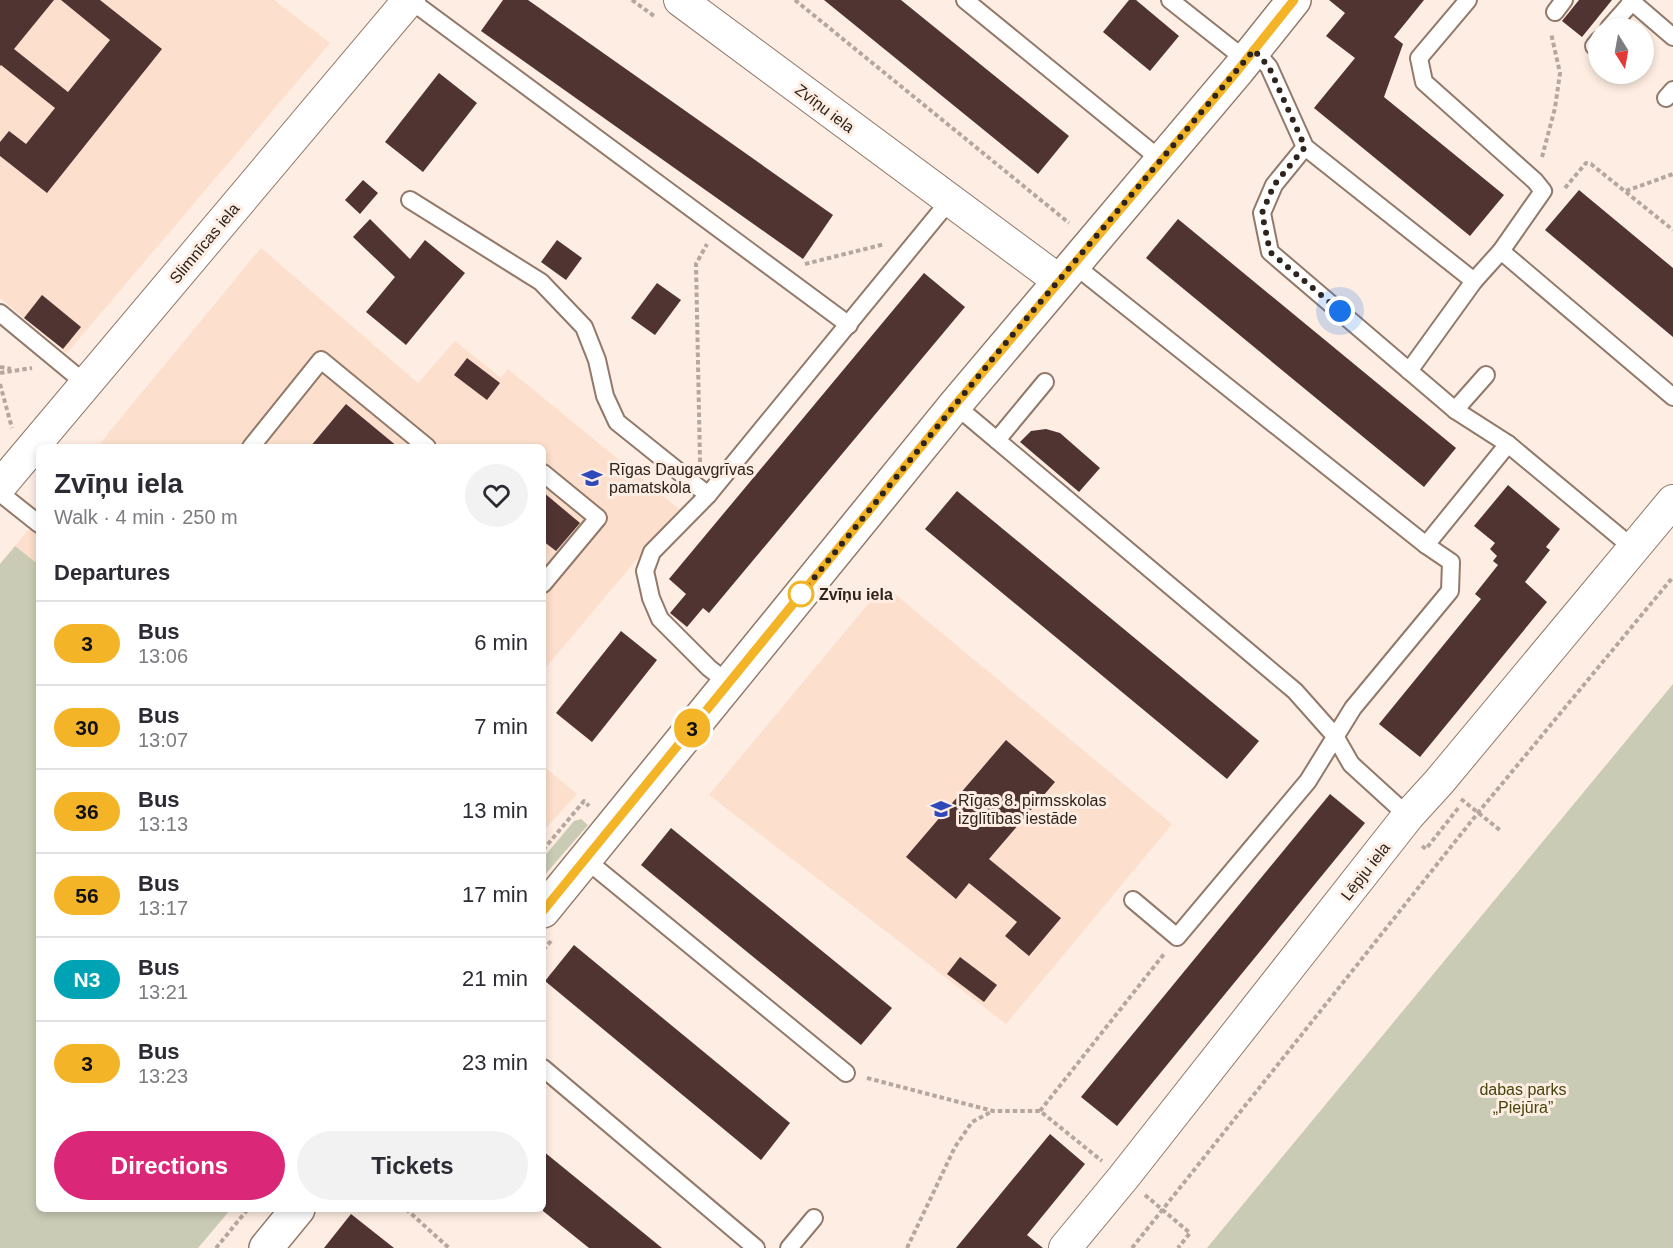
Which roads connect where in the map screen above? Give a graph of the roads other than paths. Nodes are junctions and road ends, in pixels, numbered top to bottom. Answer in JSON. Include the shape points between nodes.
{"nodes":[{"id":1,"x":409,"y":0,"type":"edge"},
{"id":2,"x":680,"y":0,"type":"edge"},
{"id":3,"x":965,"y":0,"type":"edge"},
{"id":4,"x":1170,"y":0,"type":"edge"},
{"id":5,"x":1294,"y":0,"type":"edge"},
{"id":6,"x":1468,"y":0,"type":"edge"},
{"id":7,"x":1631,"y":1,"type":"edge"},
{"id":8,"x":1617,"y":18,"type":"edge"},
{"id":9,"x":1673,"y":37,"type":"edge"},
{"id":10,"x":1250,"y":55,"type":"junction"},
{"id":11,"x":1305,"y":147,"type":"junction"},
{"id":12,"x":1161,"y":160,"type":"junction"},
{"id":13,"x":410,"y":200,"type":"dead end"},
{"id":14,"x":950,"y":200,"type":"junction"},
{"id":15,"x":1501,"y":251,"type":"junction"},
{"id":16,"x":1066,"y":272,"type":"junction"},
{"id":17,"x":1474,"y":281,"type":"junction"},
{"id":18,"x":0,"y":313,"type":"edge"},
{"id":19,"x":849,"y":325,"type":"junction"},
{"id":20,"x":1409,"y":371,"type":"junction"},
{"id":21,"x":1486,"y":375,"type":"dead end"},
{"id":22,"x":1045,"y":382,"type":"dead end"},
{"id":23,"x":86,"y":384,"type":"junction"},
{"id":24,"x":1673,"y":397,"type":"edge"},
{"id":25,"x":955,"y":405,"type":"junction"},
{"id":26,"x":1455,"y":410,"type":"junction"},
{"id":27,"x":997,"y":440,"type":"junction"},
{"id":28,"x":253,"y":444,"type":"edge"},
{"id":29,"x":423,"y":444,"type":"edge"},
{"id":30,"x":1508,"y":444,"type":"junction"},
{"id":31,"x":546,"y":475,"type":"edge"},
{"id":32,"x":0,"y":486,"type":"edge"},
{"id":33,"x":704,"y":492,"type":"junction"},
{"id":34,"x":0,"y":493,"type":"edge"},
{"id":35,"x":1673,"y":501,"type":"edge"},
{"id":36,"x":36,"y":522,"type":"edge"},
{"id":37,"x":1426,"y":545,"type":"junction"},
{"id":38,"x":1633,"y":548,"type":"junction"},
{"id":39,"x":546,"y":580,"type":"edge"},
{"id":40,"x":728,"y":683,"type":"junction"},
{"id":41,"x":1335,"y":736,"type":"junction"},
{"id":42,"x":1408,"y":816,"type":"junction"},
{"id":43,"x":585,"y":859,"type":"junction"},
{"id":44,"x":1133,"y":900,"type":"dead end"},
{"id":45,"x":546,"y":907,"type":"edge"},
{"id":46,"x":546,"y":1071,"type":"edge"},
{"id":47,"x":846,"y":1073,"type":"road end"},
{"id":48,"x":296,"y":1212,"type":"edge"},
{"id":49,"x":814,"y":1218,"type":"dead end"},
{"id":50,"x":266,"y":1248,"type":"edge"},
{"id":51,"x":756,"y":1248,"type":"edge"},
{"id":52,"x":789,"y":1248,"type":"edge"},
{"id":53,"x":1065,"y":1248,"type":"edge"}],
"edges":[{"from":1,"to":19,"type":"lane"},
{"from":1,"to":23,"type":"street","name":"Slimnīcas iela"},
{"from":2,"to":14,"type":"street","name":"Zvīņu iela"},
{"from":3,"to":12,"type":"lane"},
{"from":4,"to":10,"type":"lane"},
{"from":5,"to":10,"type":"street"},
{"from":6,"to":15,"type":"lane","via":[[1419,58],[1424,82],[1543,191]]},
{"from":7,"to":8,"type":"lane"},
{"from":7,"to":9,"type":"lane"},
{"from":10,"to":11,"type":"lane","via":[[1269,67]]},
{"from":10,"to":12,"type":"street"},
{"from":11,"to":17,"type":"lane"},
{"from":11,"to":20,"type":"lane","via":[[1274,185],[1262,213],[1270,252]]},
{"from":12,"to":16,"type":"street"},
{"from":13,"to":33,"type":"lane","via":[[541,282],[584,327],[617,422]]},
{"from":14,"to":16,"type":"street","name":"Zvīņu iela"},
{"from":14,"to":19,"type":"lane"},
{"from":15,"to":17,"type":"lane"},
{"from":15,"to":24,"type":"lane"},
{"from":16,"to":25,"type":"street"},
{"from":16,"to":37,"type":"lane"},
{"from":17,"to":20,"type":"lane"},
{"from":18,"to":23,"type":"lane"},
{"from":19,"to":33,"type":"lane"},
{"from":20,"to":26,"type":"lane"},
{"from":21,"to":26,"type":"lane"},
{"from":22,"to":27,"type":"lane"},
{"from":23,"to":32,"type":"street","name":"Slimnīcas iela"},
{"from":25,"to":27,"type":"lane"},
{"from":25,"to":40,"type":"street"},
{"from":26,"to":30,"type":"lane"},
{"from":27,"to":41,"type":"lane","via":[[1295,691]]},
{"from":28,"to":29,"type":"lane","via":[[321,360]]},
{"from":30,"to":37,"type":"lane"},
{"from":30,"to":38,"type":"lane"},
{"from":31,"to":39,"type":"lane","via":[[598,518]]},
{"from":33,"to":40,"type":"lane","via":[[652,552],[645,571],[660,619]]},
{"from":34,"to":36,"type":"lane"},
{"from":35,"to":38,"type":"street","name":"Lēpju iela"},
{"from":37,"to":41,"type":"lane","via":[[1451,562],[1450,591],[1353,708]]},
{"from":38,"to":42,"type":"street","name":"Lēpju iela"},
{"from":40,"to":43,"type":"street"},
{"from":41,"to":42,"type":"lane","via":[[1351,764]]},
{"from":41,"to":44,"type":"lane","via":[[1308,781],[1177,937]]},
{"from":42,"to":53,"type":"street","name":"Lēpju iela"},
{"from":43,"to":45,"type":"street"},
{"from":43,"to":47,"type":"lane"},
{"from":46,"to":51,"type":"lane"},
{"from":48,"to":50,"type":"street"},
{"from":49,"to":52,"type":"lane"}]}
